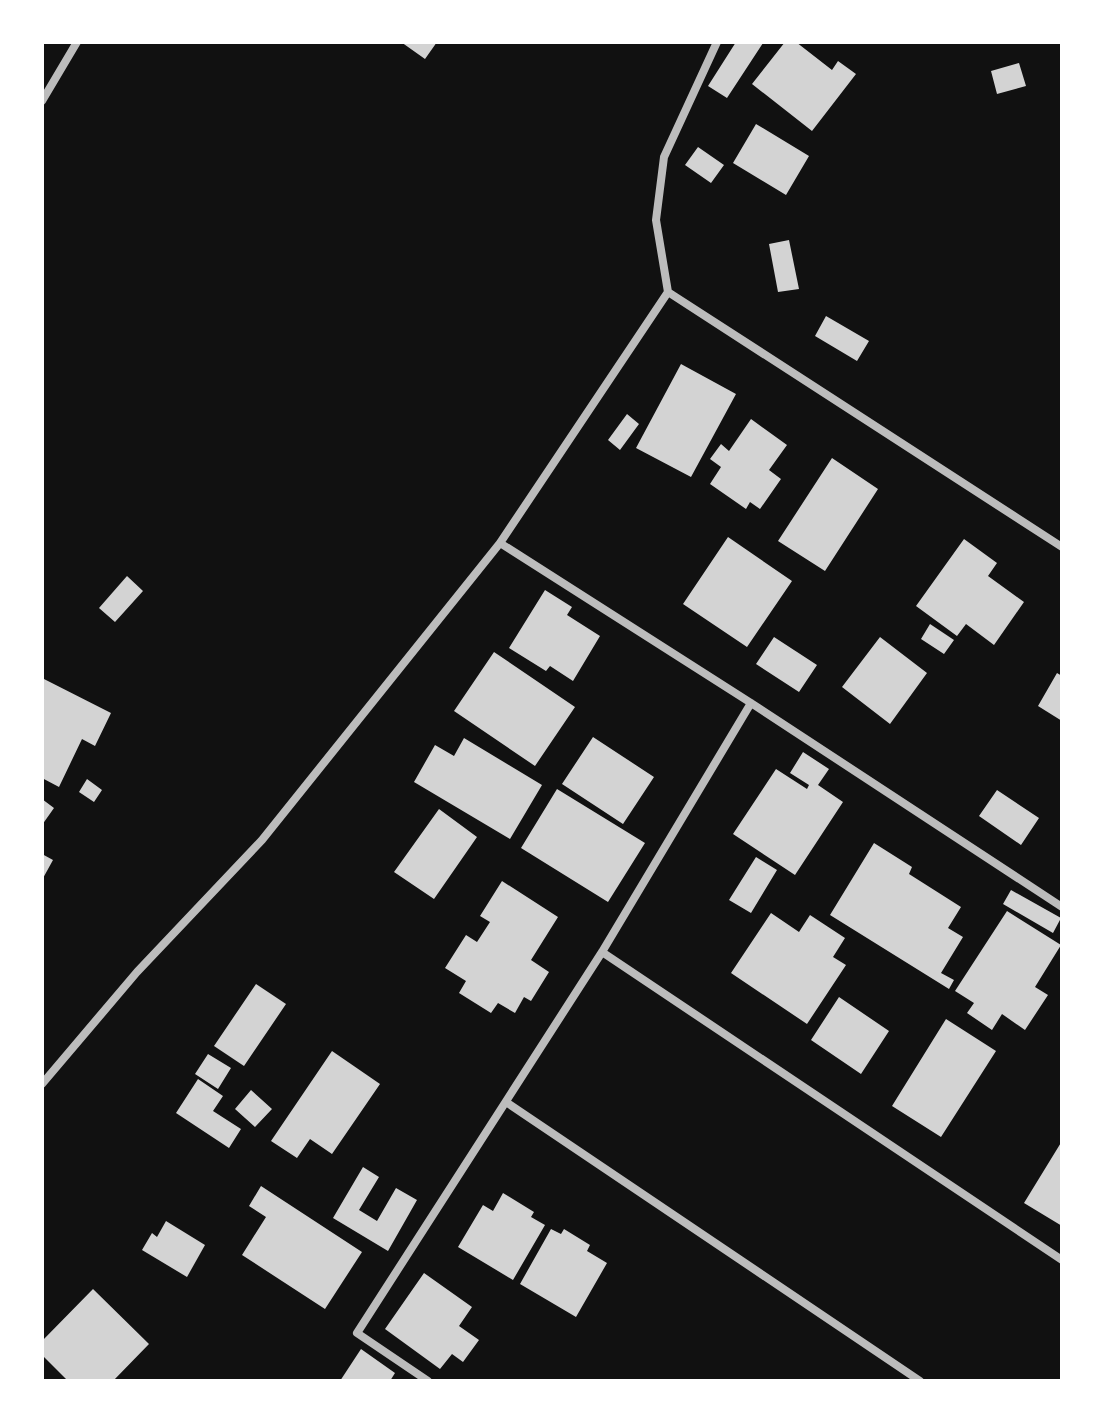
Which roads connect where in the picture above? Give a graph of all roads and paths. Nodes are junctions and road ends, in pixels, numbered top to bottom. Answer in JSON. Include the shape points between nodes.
{"nodes":[{"id":1,"x":77,"y":42,"type":"edge"},
{"id":2,"x":717,"y":42,"type":"edge"},
{"id":3,"x":42,"y":101,"type":"edge"},
{"id":4,"x":668,"y":292,"type":"junction"},
{"id":5,"x":500,"y":543,"type":"junction"},
{"id":6,"x":1062,"y":547,"type":"edge"},
{"id":7,"x":751,"y":703,"type":"junction"},
{"id":8,"x":1062,"y":907,"type":"edge"},
{"id":9,"x":602,"y":952,"type":"junction"},
{"id":10,"x":42,"y":1084,"type":"edge"},
{"id":11,"x":506,"y":1102,"type":"junction"},
{"id":12,"x":1062,"y":1260,"type":"edge"},
{"id":13,"x":428,"y":1381,"type":"edge"},
{"id":14,"x":920,"y":1381,"type":"edge"}],
"edges":[{"from":1,"to":3,"type":"street"},
{"from":2,"to":4,"type":"street","via":[[664,157],[656,220]]},
{"from":4,"to":5,"type":"street"},
{"from":4,"to":6,"type":"street"},
{"from":5,"to":7,"type":"street"},
{"from":5,"to":10,"type":"street","via":[[262,840],[137,972]]},
{"from":7,"to":8,"type":"street"},
{"from":7,"to":9,"type":"street"},
{"from":9,"to":11,"type":"street"},
{"from":9,"to":12,"type":"street"},
{"from":11,"to":13,"type":"street","via":[[357,1333]]},
{"from":11,"to":14,"type":"street"}]}
